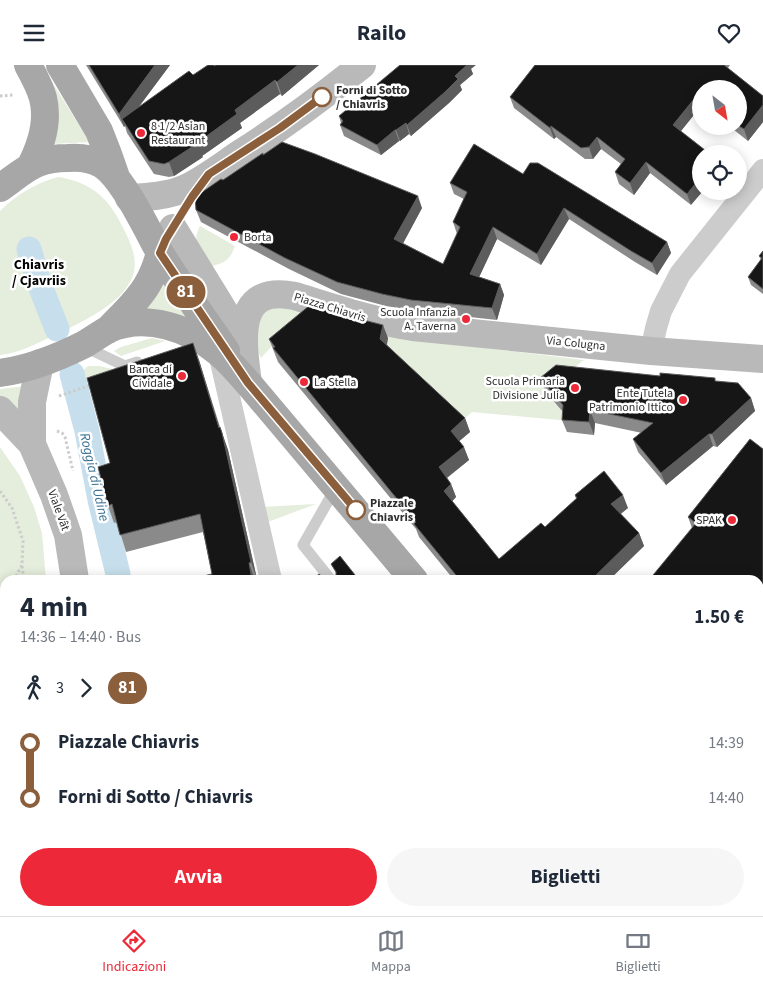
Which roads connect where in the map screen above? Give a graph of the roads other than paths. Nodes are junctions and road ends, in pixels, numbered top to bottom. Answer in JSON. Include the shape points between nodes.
{"nodes":[{"id":1,"x":28,"y":65,"type":"edge"},
{"id":2,"x":60,"y":65,"type":"edge"},
{"id":3,"x":362,"y":65,"type":"edge"},
{"id":4,"x":30,"y":167,"type":"junction"},
{"id":5,"x":763,"y":170,"type":"edge"},
{"id":6,"x":209,"y":174,"type":"junction"},
{"id":7,"x":122,"y":187,"type":"junction"},
{"id":8,"x":0,"y":188,"type":"edge"},
{"id":9,"x":173,"y":228,"type":"junction"},
{"id":10,"x":160,"y":253,"type":"junction"},
{"id":11,"x":389,"y":324,"type":"joint"},
{"id":12,"x":108,"y":330,"type":"junction"},
{"id":13,"x":82,"y":345,"type":"junction"},
{"id":14,"x":213,"y":346,"type":"junction"},
{"id":15,"x":651,"y":351,"type":"junction"},
{"id":16,"x":151,"y":358,"type":"edge"},
{"id":17,"x":763,"y":359,"type":"edge"},
{"id":18,"x":40,"y":363,"type":"junction"},
{"id":19,"x":0,"y":373,"type":"edge"},
{"id":20,"x":248,"y":383,"type":"junction"},
{"id":21,"x":0,"y":410,"type":"edge"},
{"id":22,"x":42,"y":438,"type":"junction"},
{"id":23,"x":336,"y":487,"type":"junction"},
{"id":24,"x":74,"y":575,"type":"edge"},
{"id":25,"x":270,"y":575,"type":"edge"},
{"id":26,"x":327,"y":575,"type":"edge"},
{"id":27,"x":410,"y":575,"type":"edge"}],
"edges":[{"from":1,"to":4,"type":"main road","name":"Piazza Chiavris","via":[[45,108],[40,147]]},
{"from":2,"to":7,"type":"main road","name":"Piazza Chiavris","via":[[99,131]]},
{"from":3,"to":6,"type":"street","via":[[294,118]]},
{"from":4,"to":7,"type":"main road","name":"Piazza Chiavris","via":[[50,159],[84,159],[102,165]]},
{"from":4,"to":8,"type":"main road","name":"Piazza Chiavris"},
{"from":5,"to":15,"type":"street","via":[[680,274],[661,311]]},
{"from":6,"to":7,"type":"street","via":[[186,188],[152,197]]},
{"from":6,"to":9,"type":"street"},
{"from":7,"to":10,"type":"main road","name":"Piazza Chiavris"},
{"from":9,"to":10,"type":"street"},
{"from":9,"to":14,"type":"street","name":"Piazza Chiavris"},
{"from":10,"to":12,"type":"main road","name":"Piazza Chiavris","via":[[146,286]]},
{"from":10,"to":20,"type":"main road","name":"Piazza Chiavris"},
{"from":11,"to":14,"type":"street","name":"Piazza Chiavris","via":[[275,293],[252,305],[244,328]]},
{"from":11,"to":15,"type":"street","name":"Via Colugna"},
{"from":12,"to":13,"type":"main road","name":"Piazza Chiavris"},
{"from":12,"to":14,"type":"main road","name":"Piazza Chiavris","via":[[131,323],[157,323]]},
{"from":13,"to":16,"type":"lane","via":[[126,366]]},
{"from":13,"to":18,"type":"main road","name":"Piazza Chiavris"},
{"from":14,"to":20,"type":"main road","name":"Piazza Chiavris"},
{"from":14,"to":25,"type":"street","name":"Piazza Chiavris"},
{"from":15,"to":17,"type":"street","name":"Via Colugna"},
{"from":18,"to":19,"type":"main road","name":"Piazza Chiavris"},
{"from":18,"to":22,"type":"street","name":"Viale Vât","via":[[32,402]]},
{"from":20,"to":23,"type":"main road","name":"Piazza Chiavris"},
{"from":21,"to":22,"type":"street","name":"Viale Vât"},
{"from":22,"to":24,"type":"street","name":"Viale Vât","via":[[54,495],[68,535]]},
{"from":23,"to":26,"type":"lane","via":[[303,545]]},
{"from":23,"to":27,"type":"main road","name":"Piazza Chiavris"}]}
